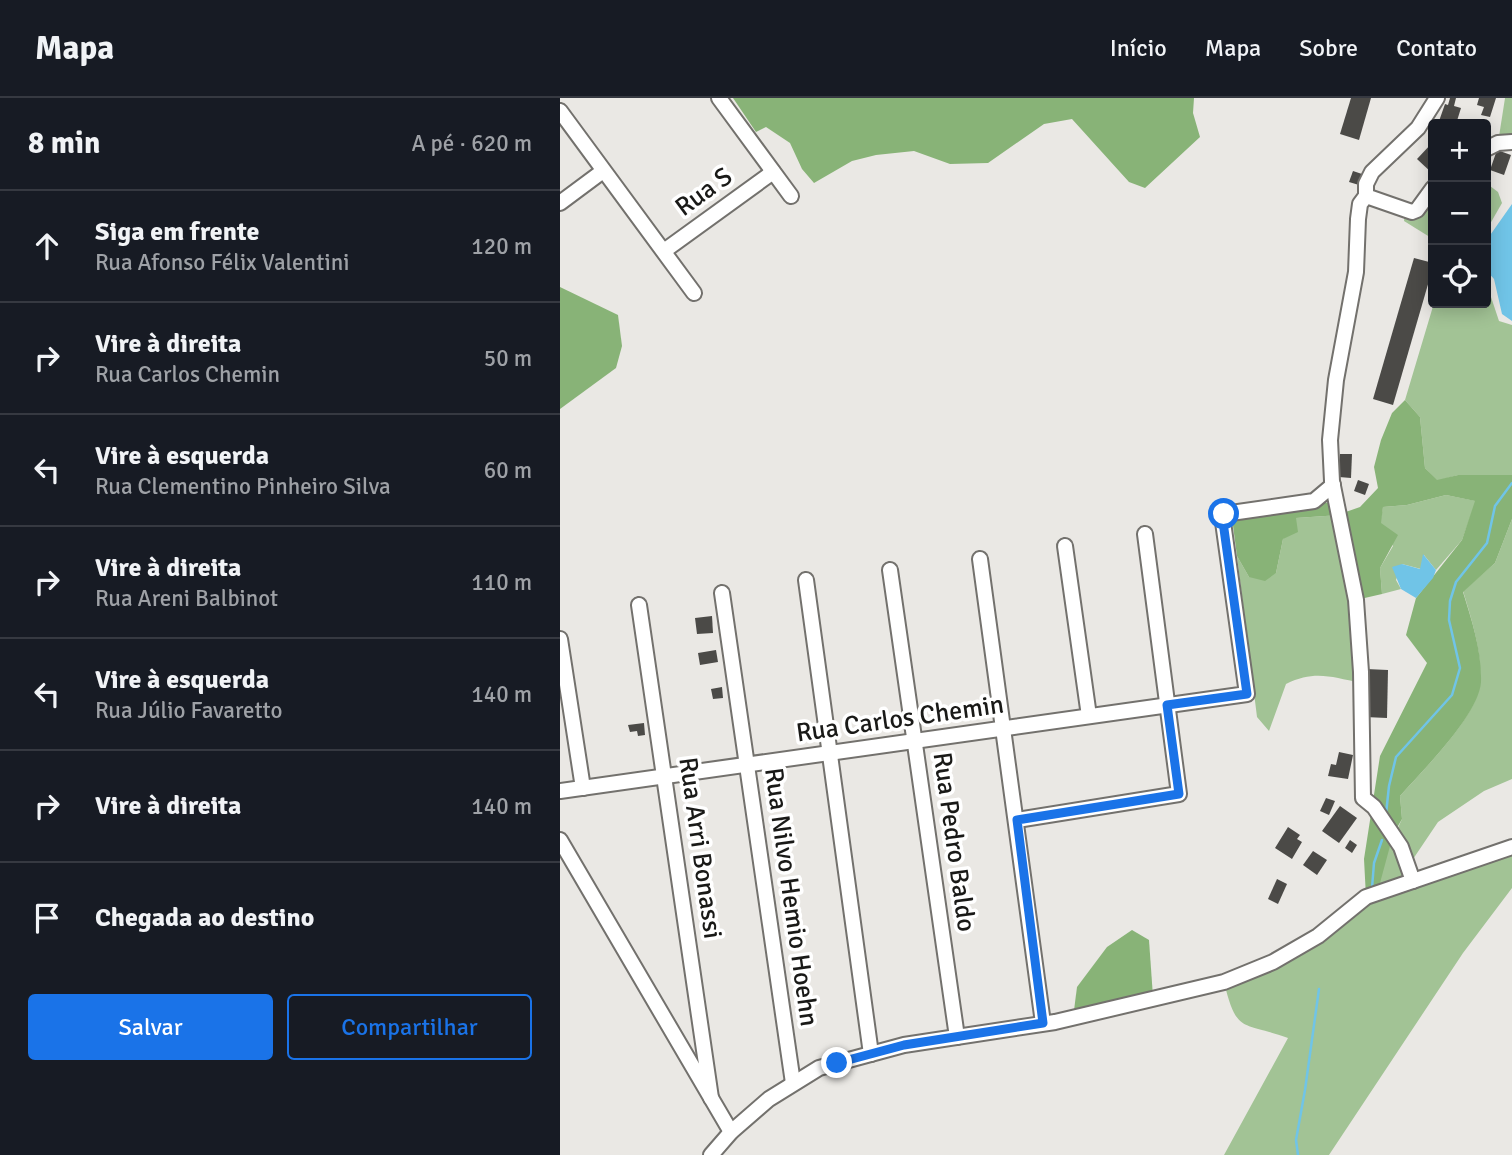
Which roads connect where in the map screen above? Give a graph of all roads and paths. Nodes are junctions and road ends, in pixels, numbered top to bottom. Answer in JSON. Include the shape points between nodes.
{"nodes":[{"id":1,"x":719,"y":98,"type":"edge"},
{"id":2,"x":1437,"y":98,"type":"edge"},
{"id":3,"x":560,"y":111,"type":"edge"},
{"id":4,"x":1512,"y":142,"type":"edge"},
{"id":5,"x":1491,"y":146,"type":"edge"},
{"id":6,"x":603,"y":171,"type":"junction"},
{"id":7,"x":773,"y":172,"type":"junction"},
{"id":8,"x":1428,"y":195,"type":"edge"},
{"id":9,"x":791,"y":196,"type":"dead end"},
{"id":10,"x":1366,"y":196,"type":"junction"},
{"id":11,"x":560,"y":202,"type":"edge"},
{"id":12,"x":664,"y":251,"type":"junction"},
{"id":13,"x":694,"y":293,"type":"dead end"},
{"id":14,"x":1333,"y":485,"type":"junction"},
{"id":15,"x":1145,"y":534,"type":"dead end"},
{"id":16,"x":1065,"y":547,"type":"dead end"},
{"id":17,"x":980,"y":559,"type":"dead end"},
{"id":18,"x":891,"y":570,"type":"dead end"},
{"id":19,"x":806,"y":580,"type":"dead end"},
{"id":20,"x":722,"y":593,"type":"dead end"},
{"id":21,"x":639,"y":605,"type":"dead end"},
{"id":22,"x":560,"y":639,"type":"edge"},
{"id":23,"x":1167,"y":705,"type":"junction"},
{"id":24,"x":1089,"y":716,"type":"junction"},
{"id":25,"x":1004,"y":729,"type":"junction"},
{"id":26,"x":915,"y":741,"type":"junction"},
{"id":27,"x":830,"y":753,"type":"junction"},
{"id":28,"x":747,"y":765,"type":"junction"},
{"id":29,"x":665,"y":776,"type":"junction"},
{"id":30,"x":583,"y":788,"type":"junction"},
{"id":31,"x":560,"y":791,"type":"edge"},
{"id":32,"x":1017,"y":820,"type":"junction"},
{"id":33,"x":560,"y":840,"type":"edge"},
{"id":34,"x":1512,"y":847,"type":"edge"},
{"id":35,"x":1413,"y":881,"type":"junction"},
{"id":36,"x":1043,"y":1023,"type":"junction"},
{"id":37,"x":957,"y":1037,"type":"junction"},
{"id":38,"x":871,"y":1054,"type":"junction"},
{"id":39,"x":793,"y":1083,"type":"junction"},
{"id":40,"x":711,"y":1098,"type":"junction"},
{"id":41,"x":731,"y":1132,"type":"junction"},
{"id":42,"x":711,"y":1155,"type":"edge"}],
"edges":[{"from":1,"to":7,"type":"street"},
{"from":2,"to":10,"type":"street","via":[[1418,128],[1372,172]]},
{"from":3,"to":6,"type":"street"},
{"from":4,"to":5,"type":"street"},
{"from":6,"to":11,"type":"street"},
{"from":6,"to":12,"type":"street"},
{"from":7,"to":9,"type":"street"},
{"from":7,"to":12,"type":"street","name":"Rua S"},
{"from":8,"to":10,"type":"street","via":[[1412,212]]},
{"from":10,"to":14,"type":"street","via":[[1360,204],[1356,272],[1336,380],[1330,440]]},
{"from":12,"to":13,"type":"street"},
{"from":14,"to":23,"type":"street","name":"Rua Carlos Chemin","via":[[1314,501],[1224,514],[1247,694]]},
{"from":14,"to":35,"type":"street","via":[[1356,600],[1363,798],[1401,847]]},
{"from":15,"to":23,"type":"street"},
{"from":16,"to":24,"type":"street"},
{"from":17,"to":25,"type":"street"},
{"from":18,"to":26,"type":"street","name":"Rua Pedro Baldo"},
{"from":19,"to":27,"type":"street"},
{"from":20,"to":28,"type":"street","name":"Rua Nilvo Hemio Hoehn"},
{"from":21,"to":29,"type":"street","name":"Rua Arri Bonassi"},
{"from":22,"to":30,"type":"street"},
{"from":23,"to":24,"type":"street","name":"Rua Carlos Chemin"},
{"from":23,"to":32,"type":"street","via":[[1179,794]]},
{"from":24,"to":25,"type":"street","name":"Rua Carlos Chemin"},
{"from":25,"to":26,"type":"street","name":"Rua Carlos Chemin"},
{"from":25,"to":32,"type":"street"},
{"from":26,"to":27,"type":"street","name":"Rua Carlos Chemin"},
{"from":26,"to":37,"type":"street","name":"Rua Pedro Baldo"},
{"from":27,"to":28,"type":"street","name":"Rua Carlos Chemin"},
{"from":27,"to":38,"type":"street"},
{"from":28,"to":29,"type":"street","name":"Rua Carlos Chemin"},
{"from":28,"to":39,"type":"street","name":"Rua Nilvo Hemio Hoehn"},
{"from":29,"to":30,"type":"street","name":"Rua Carlos Chemin"},
{"from":29,"to":40,"type":"street","name":"Rua Arri Bonassi"},
{"from":30,"to":31,"type":"street","name":"Rua Carlos Chemin"},
{"from":32,"to":36,"type":"street"},
{"from":33,"to":40,"type":"street"},
{"from":34,"to":35,"type":"street"},
{"from":35,"to":36,"type":"street","via":[[1366,897],[1318,936],[1273,962],[1224,982]]},
{"from":36,"to":37,"type":"street"},
{"from":37,"to":38,"type":"street"},
{"from":38,"to":39,"type":"street","via":[[819,1068]]},
{"from":39,"to":41,"type":"street"},
{"from":40,"to":41,"type":"street"},
{"from":41,"to":42,"type":"street"}]}
